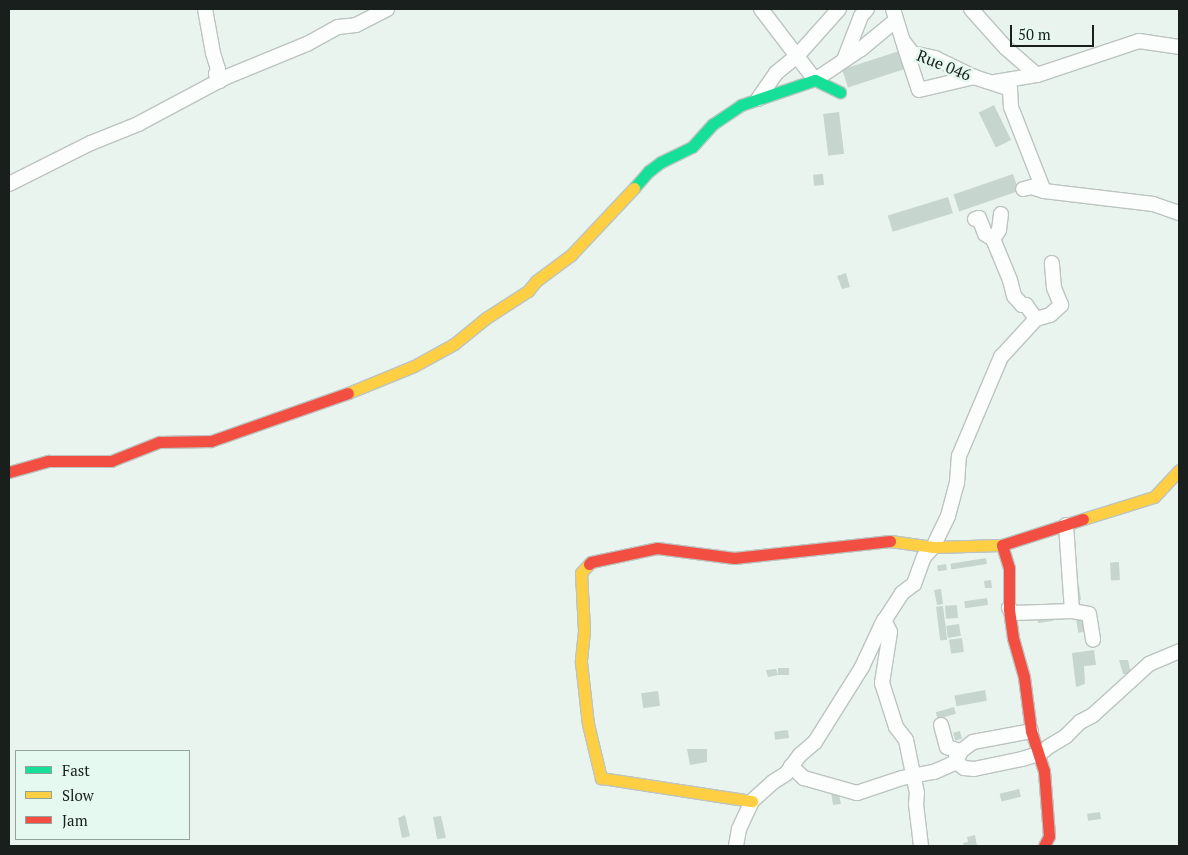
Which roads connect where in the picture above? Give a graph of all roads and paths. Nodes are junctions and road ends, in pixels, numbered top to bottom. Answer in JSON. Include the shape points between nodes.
{"nodes":[{"id":1,"x":206,"y":9,"type":"edge"},
{"id":2,"x":388,"y":9,"type":"edge"},
{"id":3,"x":761,"y":9,"type":"edge"},
{"id":4,"x":839,"y":9,"type":"edge"},
{"id":5,"x":867,"y":9,"type":"edge"},
{"id":6,"x":971,"y":9,"type":"edge"},
{"id":7,"x":895,"y":14,"type":"edge"},
{"id":8,"x":903,"y":41,"type":"junction"},
{"id":9,"x":1179,"y":47,"type":"edge"},
{"id":10,"x":797,"y":56,"type":"junction"},
{"id":11,"x":844,"y":60,"type":"junction"},
{"id":12,"x":1037,"y":75,"type":"junction"},
{"id":13,"x":974,"y":77,"type":"junction"},
{"id":14,"x":815,"y":80,"type":"junction"},
{"id":15,"x":220,"y":81,"type":"junction"},
{"id":16,"x":994,"y":82,"type":"junction"},
{"id":17,"x":840,"y":92,"type":"dead end"},
{"id":18,"x":758,"y":99,"type":"junction"},
{"id":19,"x":9,"y":184,"type":"edge"},
{"id":20,"x":1179,"y":212,"type":"edge"},
{"id":21,"x":1001,"y":214,"type":"dead end"},
{"id":22,"x":975,"y":219,"type":"dead end"},
{"id":23,"x":993,"y":239,"type":"junction"},
{"id":24,"x":1052,"y":263,"type":"dead end"},
{"id":25,"x":1036,"y":319,"type":"junction"},
{"id":26,"x":1179,"y":470,"type":"edge"},
{"id":27,"x":9,"y":472,"type":"edge"},
{"id":28,"x":1066,"y":525,"type":"junction"},
{"id":29,"x":1002,"y":545,"type":"junction"},
{"id":30,"x":933,"y":547,"type":"junction"},
{"id":31,"x":1009,"y":608,"type":"junction"},
{"id":32,"x":1072,"y":612,"type":"junction"},
{"id":33,"x":884,"y":620,"type":"junction"},
{"id":34,"x":1093,"y":640,"type":"dead end"},
{"id":35,"x":1179,"y":651,"type":"edge"},
{"id":36,"x":942,"y":724,"type":"dead end"},
{"id":37,"x":1038,"y":744,"type":"junction"},
{"id":38,"x":956,"y":762,"type":"junction"},
{"id":39,"x":791,"y":766,"type":"junction"},
{"id":40,"x":919,"y":775,"type":"junction"},
{"id":41,"x":752,"y":801,"type":"junction"},
{"id":42,"x":736,"y":846,"type":"edge"},
{"id":43,"x":920,"y":846,"type":"edge"},
{"id":44,"x":1044,"y":846,"type":"edge"}],
"edges":[{"from":1,"to":15,"type":"street","via":[[218,69],[216,74]]},
{"from":2,"to":15,"type":"street","via":[[356,25],[338,27],[307,44]]},
{"from":3,"to":10,"type":"street"},
{"from":4,"to":10,"type":"street"},
{"from":5,"to":11,"type":"street","via":[[861,16]]},
{"from":6,"to":12,"type":"street","via":[[1006,48]]},
{"from":7,"to":8,"type":"street","name":"Rue 046"},
{"from":7,"to":11,"type":"street"},
{"from":8,"to":13,"type":"street","name":"Rue 046","via":[[912,53],[935,58]]},
{"from":8,"to":13,"type":"street","via":[[919,90]]},
{"from":9,"to":12,"type":"street","via":[[1139,40]]},
{"from":10,"to":14,"type":"street"},
{"from":10,"to":18,"type":"street","via":[[776,73]]},
{"from":11,"to":14,"type":"street"},
{"from":12,"to":16,"type":"street"},
{"from":13,"to":16,"type":"street","name":"Rue 046"},
{"from":14,"to":17,"type":"street"},
{"from":14,"to":18,"type":"street"},
{"from":15,"to":19,"type":"street","via":[[138,124],[91,143]]},
{"from":16,"to":20,"type":"street","via":[[1010,89],[1011,107],[1030,186],[1152,204]]},
{"from":18,"to":27,"type":"street","via":[[728,112],[712,124],[692,147],[649,171],[610,216],[522,295],[454,344],[414,366],[326,402],[211,441],[159,442],[111,461],[48,461]]},
{"from":21,"to":23,"type":"street","via":[[1000,230]]},
{"from":22,"to":23,"type":"street","via":[[979,218],[985,234]]},
{"from":23,"to":25,"type":"street","via":[[1014,296]]},
{"from":24,"to":25,"type":"street","via":[[1054,288],[1061,305],[1050,315]]},
{"from":25,"to":30,"type":"street","via":[[1001,357],[986,388],[959,456],[958,483],[948,516]]},
{"from":26,"to":28,"type":"street","via":[[1154,497]]},
{"from":28,"to":29,"type":"street"},
{"from":28,"to":32,"type":"street"},
{"from":29,"to":30,"type":"street"},
{"from":29,"to":31,"type":"street","via":[[1009,568]]},
{"from":30,"to":33,"type":"street","via":[[924,556],[914,584],[902,593]]},
{"from":30,"to":41,"type":"street","via":[[891,541],[734,558],[657,548],[591,562],[581,573],[584,630],[581,662],[588,724],[601,778]]},
{"from":31,"to":32,"type":"street","via":[[1013,613]]},
{"from":31,"to":37,"type":"street"},
{"from":32,"to":34,"type":"street","via":[[1089,614]]},
{"from":33,"to":39,"type":"street","via":[[862,667],[814,742]]},
{"from":33,"to":40,"type":"street","via":[[890,632],[882,683],[896,726],[906,740]]},
{"from":35,"to":37,"type":"street","via":[[1149,664],[1066,736]]},
{"from":36,"to":38,"type":"street","via":[[947,747],[956,750]]},
{"from":37,"to":38,"type":"street","via":[[974,769],[964,768]]},
{"from":37,"to":38,"type":"street","via":[[973,742],[961,751]]},
{"from":37,"to":44,"type":"street","via":[[1044,771],[1049,836]]},
{"from":38,"to":40,"type":"street"},
{"from":39,"to":40,"type":"street","via":[[804,778],[857,794],[880,784]]},
{"from":39,"to":41,"type":"street","via":[[786,774]]},
{"from":40,"to":43,"type":"street","via":[[916,804]]},
{"from":41,"to":42,"type":"street","via":[[739,829]]}]}
